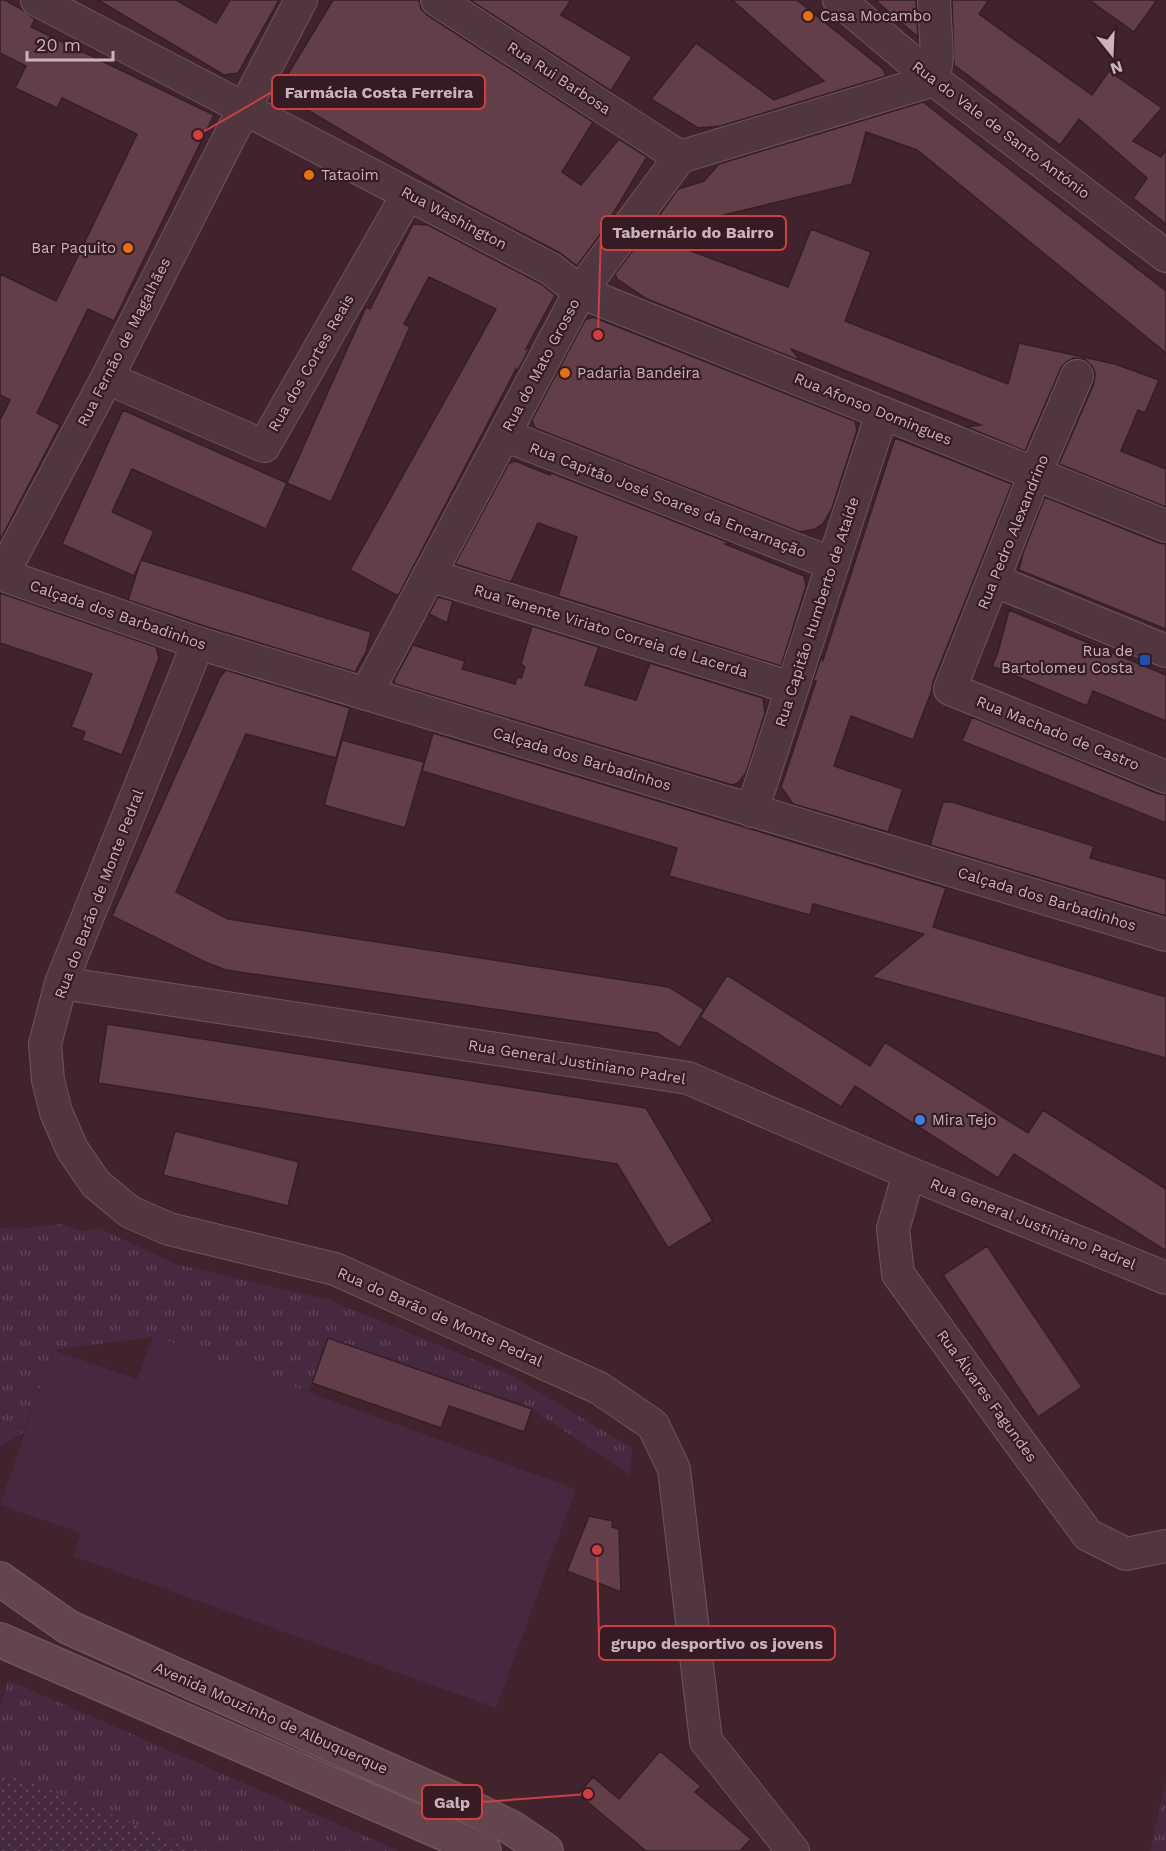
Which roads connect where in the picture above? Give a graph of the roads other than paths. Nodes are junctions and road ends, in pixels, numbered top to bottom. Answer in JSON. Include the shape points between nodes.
{"nodes":[{"id":1,"x":37,"y":0,"type":"edge"},
{"id":2,"x":301,"y":0,"type":"edge"},
{"id":3,"x":438,"y":0,"type":"edge"},
{"id":4,"x":838,"y":0,"type":"edge"},
{"id":5,"x":934,"y":0,"type":"edge"},
{"id":6,"x":75,"y":9,"type":"edge"},
{"id":7,"x":933,"y":80,"type":"junction"},
{"id":8,"x":244,"y":109,"type":"junction"},
{"id":9,"x":680,"y":157,"type":"junction"},
{"id":10,"x":408,"y":194,"type":"junction"},
{"id":11,"x":1166,"y":256,"type":"edge"},
{"id":12,"x":580,"y":292,"type":"junction"},
{"id":13,"x":1077,"y":376,"type":"dead end"},
{"id":14,"x":107,"y":378,"type":"junction"},
{"id":15,"x":882,"y":413,"type":"junction"},
{"id":16,"x":504,"y":435,"type":"junction"},
{"id":17,"x":1035,"y":474,"type":"junction"},
{"id":18,"x":1166,"y":526,"type":"edge"},
{"id":19,"x":833,"y":564,"type":"junction"},
{"id":20,"x":1,"y":574,"type":"edge"},
{"id":21,"x":429,"y":575,"type":"junction"},
{"id":22,"x":993,"y":580,"type":"junction"},
{"id":23,"x":198,"y":644,"type":"junction"},
{"id":24,"x":1166,"y":651,"type":"edge"},
{"id":25,"x":792,"y":688,"type":"junction"},
{"id":26,"x":950,"y":688,"type":"joint"},
{"id":27,"x":366,"y":694,"type":"junction"},
{"id":28,"x":1166,"y":777,"type":"edge"},
{"id":29,"x":752,"y":810,"type":"junction"},
{"id":30,"x":1166,"y":935,"type":"edge"},
{"id":31,"x":61,"y":983,"type":"junction"},
{"id":32,"x":909,"y":1173,"type":"junction"},
{"id":33,"x":1166,"y":1278,"type":"edge"},
{"id":34,"x":1166,"y":1546,"type":"edge"},
{"id":35,"x":0,"y":1579,"type":"edge"},
{"id":36,"x":0,"y":1640,"type":"edge"},
{"id":37,"x":484,"y":1851,"type":"edge"},
{"id":38,"x":546,"y":1851,"type":"edge"},
{"id":39,"x":792,"y":1851,"type":"edge"}],
"edges":[{"from":1,"to":6,"type":"street","name":"Rua Washington"},
{"from":2,"to":8,"type":"street","name":"Rua Fernão de Magalhães"},
{"from":3,"to":9,"type":"street","name":"Rua Rui Barbosa"},
{"from":4,"to":7,"type":"street","name":"Rua do Vale de Santo António"},
{"from":5,"to":7,"type":"street","via":[[937,57]]},
{"from":6,"to":8,"type":"street","name":"Rua Washington"},
{"from":7,"to":9,"type":"street"},
{"from":7,"to":11,"type":"street","name":"Rua do Vale de Santo António"},
{"from":8,"to":10,"type":"street","name":"Rua Washington"},
{"from":8,"to":14,"type":"street","name":"Rua Fernão de Magalhães"},
{"from":9,"to":12,"type":"street","name":"Rua do Mato Grosso"},
{"from":10,"to":12,"type":"street","name":"Rua Washington","via":[[551,269]]},
{"from":10,"to":14,"type":"street","name":"Rua dos Cortes Reais","via":[[264,446]]},
{"from":12,"to":15,"type":"street","name":"Rua Afonso Domingues"},
{"from":12,"to":16,"type":"street","name":"Rua do Mato Grosso"},
{"from":13,"to":17,"type":"street","name":"Rua Pedro Alexandrino"},
{"from":14,"to":20,"type":"street","name":"Rua Fernão de Magalhães"},
{"from":15,"to":17,"type":"street","name":"Rua Afonso Domingues"},
{"from":15,"to":19,"type":"street","name":"Rua Capitão Humberto de Ataíde"},
{"from":16,"to":19,"type":"street","name":"Rua Capitão José Soares da Encarnação"},
{"from":16,"to":21,"type":"street","name":"Rua do Mato Grosso"},
{"from":17,"to":18,"type":"street","name":"Rua Afonso Domingues"},
{"from":17,"to":22,"type":"street","name":"Rua Pedro Alexandrino"},
{"from":19,"to":25,"type":"street","name":"Rua Capitão Humberto de Ataíde"},
{"from":20,"to":23,"type":"street","name":"Calçada dos Barbadinhos"},
{"from":21,"to":25,"type":"street","name":"Rua Tenente Viriato Correia de Lacerda"},
{"from":21,"to":27,"type":"street","name":"Rua do Mato Grosso"},
{"from":22,"to":24,"type":"street"},
{"from":22,"to":26,"type":"street","name":"Rua Pedro Alexandrino"},
{"from":23,"to":27,"type":"street","name":"Calçada dos Barbadinhos"},
{"from":23,"to":31,"type":"street","name":"Rua do Barão de Monte Pedral"},
{"from":25,"to":29,"type":"street","name":"Rua Capitão Humberto de Ataíde"},
{"from":26,"to":28,"type":"street","name":"Rua Machado de Castro"},
{"from":27,"to":29,"type":"street","name":"Calçada dos Barbadinhos"},
{"from":29,"to":30,"type":"street","name":"Calçada dos Barbadinhos"},
{"from":31,"to":32,"type":"street","name":"Rua General Justiniano Padrel","via":[[688,1078]]},
{"from":31,"to":39,"type":"street","name":"Rua do Barão de Monte Pedral","via":[[45,1044],[56,1112],[72,1149],[96,1184],[130,1212],[169,1229],[335,1269],[599,1388],[653,1425],[674,1469],[706,1741]]},
{"from":32,"to":33,"type":"street","name":"Rua General Justiniano Padrel"},
{"from":32,"to":34,"type":"street","name":"Rua Álvares Fagundes","via":[[892,1229],[898,1274],[1088,1535],[1126,1554]]},
{"from":35,"to":38,"type":"main road","name":"Avenida Mouzinho de Albuquerque","via":[[68,1627],[464,1804],[512,1828]]},
{"from":36,"to":37,"type":"main road"}]}
